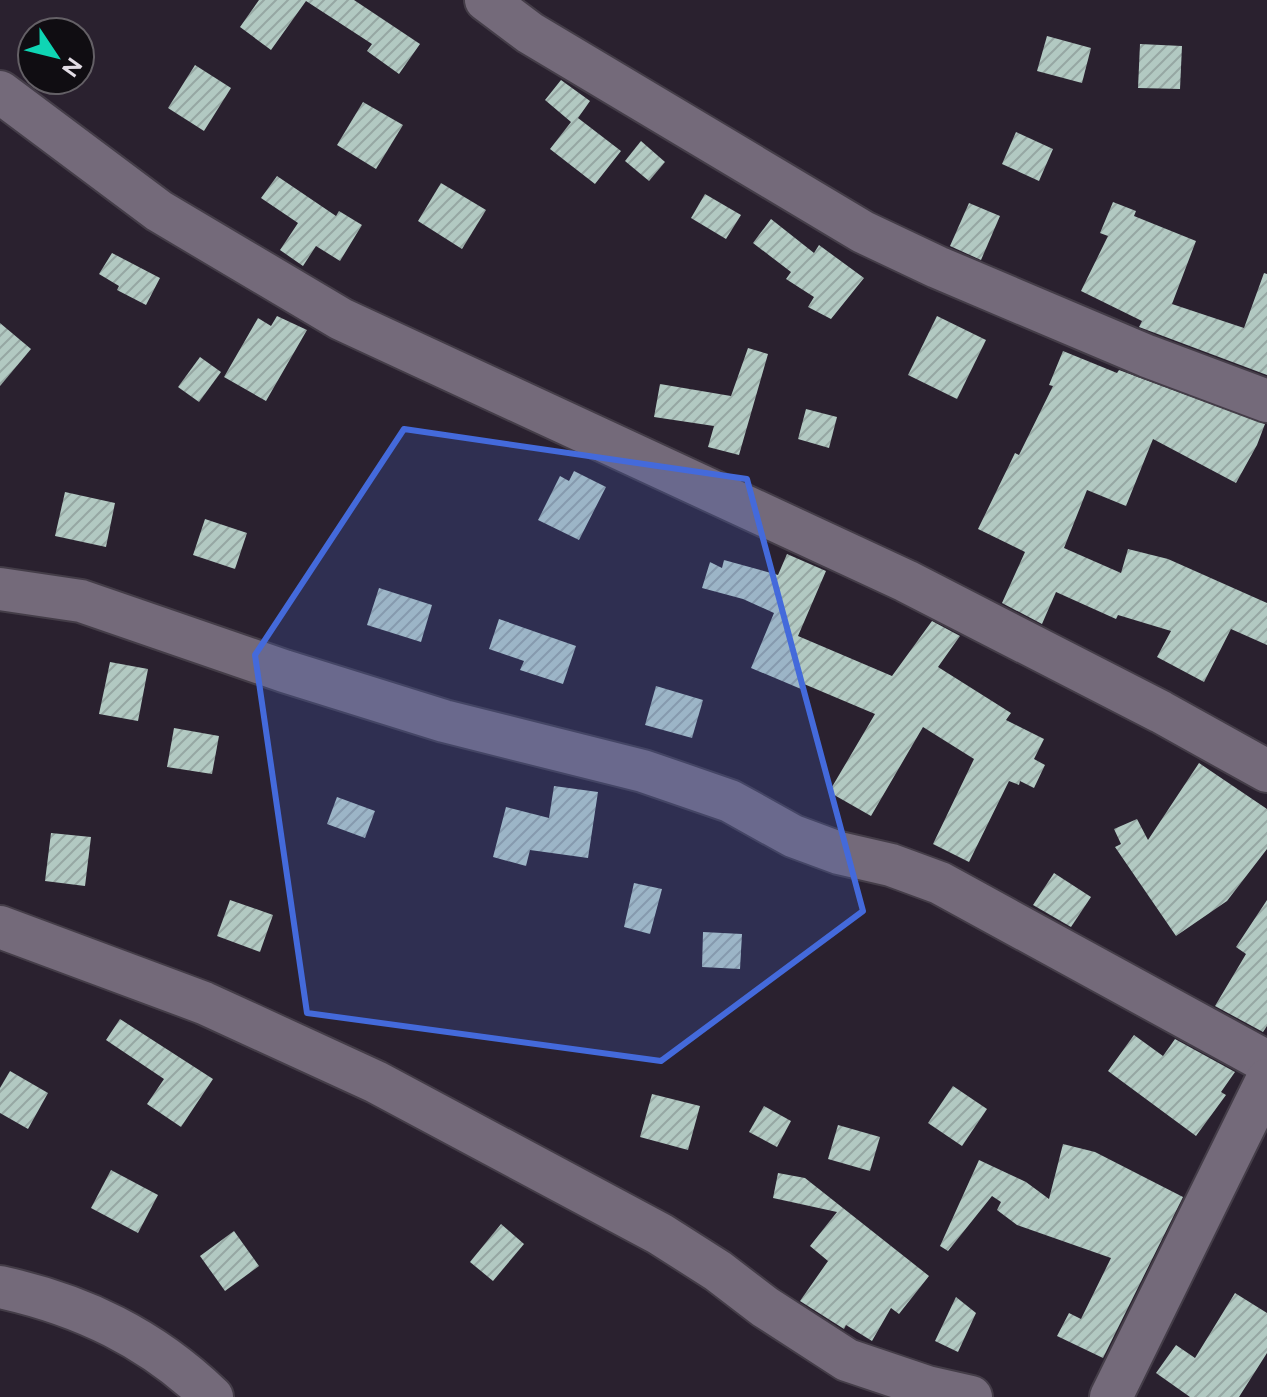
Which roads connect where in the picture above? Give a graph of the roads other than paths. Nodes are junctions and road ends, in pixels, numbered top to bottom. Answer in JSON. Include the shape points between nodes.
{"nodes":[{"id":1,"x":486,"y":0,"type":"edge"},
{"id":2,"x":0,"y":92,"type":"edge"},
{"id":3,"x":1267,"y":401,"type":"edge"},
{"id":4,"x":0,"y":589,"type":"edge"},
{"id":5,"x":1267,"y":771,"type":"edge"},
{"id":6,"x":0,"y":927,"type":"edge"},
{"id":7,"x":1267,"y":1062,"type":"edge"},
{"id":8,"x":1267,"y":1080,"type":"edge"},
{"id":9,"x":0,"y":1287,"type":"edge"},
{"id":10,"x":212,"y":1397,"type":"edge"},
{"id":11,"x":971,"y":1397,"type":"edge"},
{"id":12,"x":1111,"y":1397,"type":"edge"}],
"edges":[{"from":1,"to":3,"type":"street","via":[[530,33],[863,232],[1147,356]]},
{"from":2,"to":5,"type":"street","via":[[159,211],[341,319],[906,581]]},
{"from":4,"to":7,"type":"street","via":[[81,601],[444,721],[704,791],[793,836],[940,883]]},
{"from":6,"to":11,"type":"street","via":[[204,1003],[363,1075],[660,1234],[847,1360]]},
{"from":8,"to":12,"type":"street"},
{"from":9,"to":10,"type":"street","via":[[85,1311],[184,1370]]}]}
